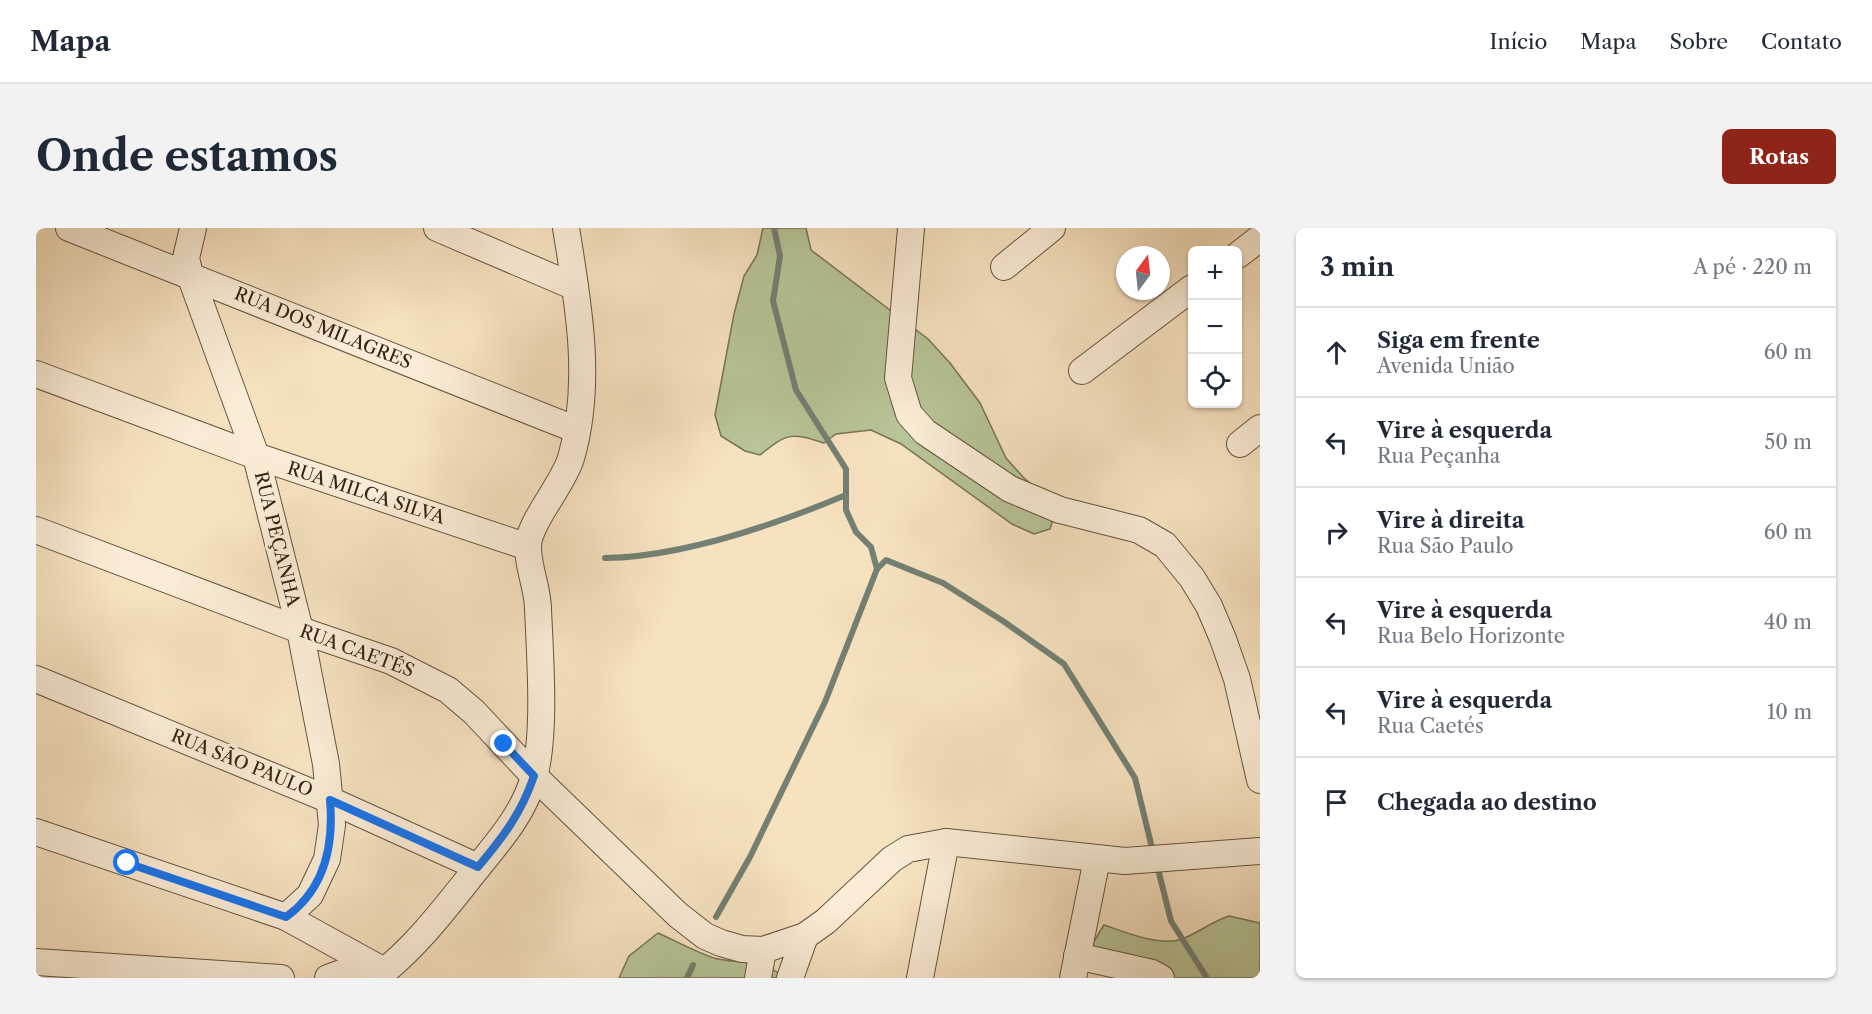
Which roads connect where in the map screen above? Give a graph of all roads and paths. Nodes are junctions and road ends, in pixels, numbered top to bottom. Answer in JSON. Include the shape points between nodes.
{"nodes":[{"id":1,"x":69,"y":228,"type":"edge"},
{"id":2,"x":193,"y":228,"type":"edge"},
{"id":3,"x":437,"y":228,"type":"edge"},
{"id":4,"x":566,"y":228,"type":"edge"},
{"id":5,"x":911,"y":228,"type":"edge"},
{"id":6,"x":1052,"y":228,"type":"edge"},
{"id":7,"x":1260,"y":238,"type":"edge"},
{"id":8,"x":1242,"y":252,"type":"edge"},
{"id":9,"x":1004,"y":267,"type":"dead end"},
{"id":10,"x":190,"y":275,"type":"junction"},
{"id":11,"x":575,"y":287,"type":"junction"},
{"id":12,"x":1188,"y":291,"type":"edge"},
{"id":13,"x":1082,"y":371,"type":"dead end"},
{"id":14,"x":36,"y":374,"type":"edge"},
{"id":15,"x":577,"y":430,"type":"junction"},
{"id":16,"x":256,"y":456,"type":"junction"},
{"id":17,"x":36,"y":530,"type":"edge"},
{"id":18,"x":528,"y":547,"type":"junction"},
{"id":19,"x":300,"y":630,"type":"junction"},
{"id":20,"x":36,"y":679,"type":"edge"},
{"id":21,"x":534,"y":776,"type":"junction"},
{"id":22,"x":1260,"y":780,"type":"edge"},
{"id":23,"x":330,"y":800,"type":"junction"},
{"id":24,"x":36,"y":832,"type":"edge"},
{"id":25,"x":946,"y":842,"type":"junction"},
{"id":26,"x":1260,"y":851,"type":"edge"},
{"id":27,"x":1097,"y":859,"type":"junction"},
{"id":28,"x":478,"y":867,"type":"junction"},
{"id":29,"x":286,"y":917,"type":"junction"},
{"id":30,"x":805,"y":936,"type":"junction"},
{"id":31,"x":763,"y":950,"type":"junction"},
{"id":32,"x":36,"y":962,"type":"edge"},
{"id":33,"x":1075,"y":967,"type":"edge"},
{"id":34,"x":376,"y":971,"type":"edge"},
{"id":35,"x":281,"y":978,"type":"edge"},
{"id":36,"x":328,"y":978,"type":"edge"},
{"id":37,"x":758,"y":978,"type":"edge"},
{"id":38,"x":790,"y":978,"type":"edge"},
{"id":39,"x":920,"y":978,"type":"edge"},
{"id":40,"x":1161,"y":978,"type":"edge"}],
"edges":[{"from":1,"to":10,"type":"street","name":"RUA DOS MILAGRES"},
{"from":2,"to":10,"type":"street","name":"RUA PEÇANHA","via":[[186,258]]},
{"from":3,"to":11,"type":"street"},
{"from":4,"to":11,"type":"street"},
{"from":5,"to":22,"type":"street","via":[[898,378],[909,414],[925,432],[1010,489],[1052,507],[1139,531],[1165,544],[1198,587],[1223,639],[1237,679]]},
{"from":6,"to":9,"type":"street"},
{"from":7,"to":8,"type":"street"},
{"from":10,"to":15,"type":"street","name":"RUA DOS MILAGRES"},
{"from":10,"to":16,"type":"street","name":"RUA PEÇANHA"},
{"from":11,"to":15,"type":"street","via":[[581,355]]},
{"from":12,"to":13,"type":"street"},
{"from":14,"to":16,"type":"street","name":"RUA MILCA SILVA"},
{"from":15,"to":18,"type":"street","via":[[571,459],[530,535]]},
{"from":16,"to":18,"type":"street","name":"RUA MILCA SILVA"},
{"from":16,"to":19,"type":"street","name":"RUA PEÇANHA"},
{"from":17,"to":19,"type":"street","name":"RUA CAETÉS"},
{"from":18,"to":21,"type":"street","via":[[538,606],[540,723]]},
{"from":19,"to":21,"type":"street","name":"RUA CAETÉS","via":[[391,661],[448,690]]},
{"from":19,"to":23,"type":"street","name":"RUA PEÇANHA"},
{"from":20,"to":23,"type":"street","name":"RUA SÃO PAULO"},
{"from":21,"to":28,"type":"street","via":[[524,805]]},
{"from":21,"to":31,"type":"street","name":"RUA CAETÉS","via":[[640,880],[705,936],[742,949]]},
{"from":23,"to":28,"type":"street","name":"RUA SÃO PAULO"},
{"from":23,"to":29,"type":"street","name":"RUA PEÇANHA","via":[[332,825],[327,859],[310,895]]},
{"from":24,"to":29,"type":"street"},
{"from":25,"to":27,"type":"street","name":"RUA CAETÉS"},
{"from":25,"to":30,"type":"street","name":"RUA CAETÉS","via":[[908,849],[892,859]]},
{"from":25,"to":39,"type":"street"},
{"from":26,"to":27,"type":"street","name":"RUA CAETÉS","via":[[1156,860]]},
{"from":27,"to":33,"type":"street"},
{"from":28,"to":34,"type":"street","via":[[428,931]]},
{"from":29,"to":34,"type":"street"},
{"from":30,"to":31,"type":"street","name":"RUA CAETÉS"},
{"from":30,"to":38,"type":"street"},
{"from":31,"to":37,"type":"street"},
{"from":32,"to":35,"type":"street"},
{"from":33,"to":40,"type":"street","via":[[1152,973]]},
{"from":34,"to":36,"type":"street"}]}
